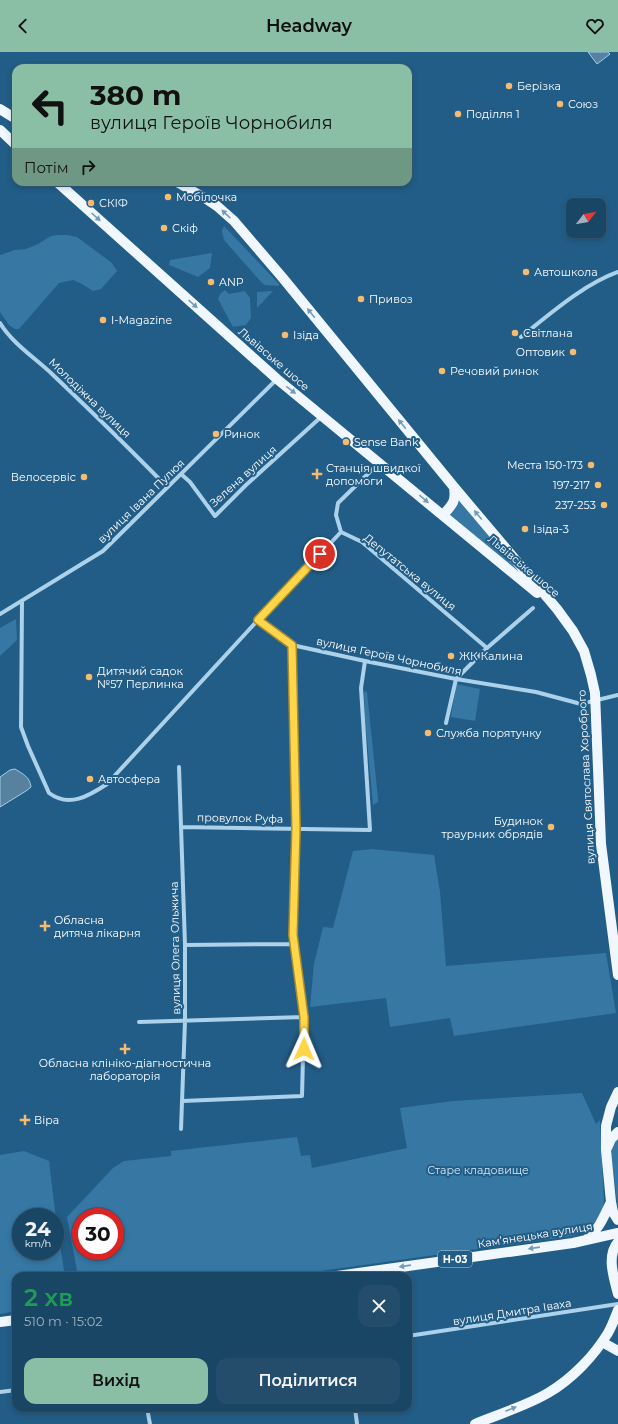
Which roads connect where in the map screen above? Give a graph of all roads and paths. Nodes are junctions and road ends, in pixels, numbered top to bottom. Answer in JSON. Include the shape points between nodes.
{"nodes":[{"id":1,"x":0,"y":109,"type":"edge"},
{"id":2,"x":12,"y":116,"type":"edge"},
{"id":3,"x":0,"y":130,"type":"edge"},
{"id":4,"x":12,"y":141,"type":"edge"},
{"id":5,"x":61,"y":186,"type":"edge"},
{"id":6,"x":184,"y":186,"type":"edge"},
{"id":7,"x":618,"y":272,"type":"edge"},
{"id":8,"x":0,"y":323,"type":"edge"},
{"id":9,"x":521,"y":337,"type":"dead end"},
{"id":10,"x":277,"y":379,"type":"junction"},
{"id":11,"x":323,"y":416,"type":"junction"},
{"id":12,"x":380,"y":462,"type":"junction"},
{"id":13,"x":181,"y":474,"type":"junction"},
{"id":14,"x":168,"y":487,"type":"junction"},
{"id":15,"x":454,"y":487,"type":"junction"},
{"id":16,"x":443,"y":515,"type":"junction"},
{"id":17,"x":341,"y":532,"type":"junction"},
{"id":18,"x":22,"y":602,"type":"junction"},
{"id":19,"x":533,"y":608,"type":"dead end"},
{"id":20,"x":557,"y":610,"type":"junction"},
{"id":21,"x":0,"y":614,"type":"edge"},
{"id":22,"x":258,"y":620,"type":"junction"},
{"id":23,"x":292,"y":645,"type":"junction"},
{"id":24,"x":488,"y":648,"type":"junction"},
{"id":25,"x":365,"y":661,"type":"junction"},
{"id":26,"x":456,"y":679,"type":"junction"},
{"id":27,"x":618,"y":695,"type":"edge"},
{"id":28,"x":595,"y":701,"type":"junction"},
{"id":29,"x":446,"y":723,"type":"dead end"},
{"id":30,"x":179,"y":767,"type":"dead end"},
{"id":31,"x":181,"y":827,"type":"junction"},
{"id":32,"x":296,"y":828,"type":"junction"},
{"id":33,"x":294,"y":944,"type":"junction"},
{"id":34,"x":185,"y":945,"type":"junction"},
{"id":35,"x":618,"y":975,"type":"edge"},
{"id":36,"x":304,"y":1017,"type":"junction"},
{"id":37,"x":185,"y":1021,"type":"junction"},
{"id":38,"x":139,"y":1022,"type":"dead end"},
{"id":39,"x":618,"y":1092,"type":"edge"},
{"id":40,"x":182,"y":1101,"type":"junction"},
{"id":41,"x":182,"y":1129,"type":"dead end"},
{"id":42,"x":618,"y":1132,"type":"edge"},
{"id":43,"x":606,"y":1150,"type":"junction"},
{"id":44,"x":611,"y":1202,"type":"junction"},
{"id":45,"x":618,"y":1220,"type":"edge"},
{"id":46,"x":618,"y":1233,"type":"edge"},
{"id":47,"x":585,"y":1240,"type":"junction"},
{"id":48,"x":618,"y":1242,"type":"edge"},
{"id":49,"x":365,"y":1272,"type":"edge"},
{"id":50,"x":618,"y":1294,"type":"edge"},
{"id":51,"x":618,"y":1304,"type":"edge"},
{"id":52,"x":618,"y":1310,"type":"edge"},
{"id":53,"x":12,"y":1320,"type":"edge"},
{"id":54,"x":0,"y":1322,"type":"edge"},
{"id":55,"x":412,"y":1335,"type":"edge"},
{"id":56,"x":602,"y":1342,"type":"junction"},
{"id":57,"x":618,"y":1351,"type":"edge"},
{"id":58,"x":12,"y":1390,"type":"edge"},
{"id":59,"x":0,"y":1392,"type":"edge"},
{"id":60,"x":148,"y":1412,"type":"edge"},
{"id":61,"x":356,"y":1412,"type":"edge"},
{"id":62,"x":150,"y":1424,"type":"edge"},
{"id":63,"x":357,"y":1424,"type":"edge"},
{"id":64,"x":475,"y":1424,"type":"edge"}],
"edges":[{"from":1,"to":2,"type":"main road"},
{"from":3,"to":4,"type":"main road"},
{"from":5,"to":10,"type":"main road","name":"Львівське шосе","one_way":true},
{"from":15,"to":6,"type":"main road","name":"Львівське шосе","one_way":true,"via":[[234,221],[217,206]]},
{"from":7,"to":9,"type":"street","via":[[600,279]]},
{"from":8,"to":14,"type":"street","name":"Молодіжна вулиця"},
{"from":10,"to":11,"type":"main road","name":"Львівське шосе","one_way":true},
{"from":10,"to":13,"type":"street","name":"вулиця Івана Пулюя"},
{"from":11,"to":12,"type":"main road","name":"Львівське шосе"},
{"from":11,"to":13,"type":"street","name":"Зелена вулиця","via":[[215,516]]},
{"from":12,"to":16,"type":"main road","name":"Львівське шосе","one_way":true},
{"from":12,"to":17,"type":"street","via":[[338,504],[336,515]]},
{"from":13,"to":14,"type":"street","name":"вулиця Івана Пулюя"},
{"from":14,"to":18,"type":"street","name":"вулиця Івана Пулюя","via":[[104,551]]},
{"from":15,"to":16,"type":"main road","via":[[455,500]]},
{"from":20,"to":15,"type":"main road","name":"Львівське шосе","one_way":true},
{"from":16,"to":20,"type":"main road","name":"Львівське шосе"},
{"from":17,"to":22,"type":"street"},
{"from":17,"to":24,"type":"street","name":"Депутатська вулиця","via":[[362,542]]},
{"from":18,"to":21,"type":"street","name":"вулиця Івана Пулюя"},
{"from":18,"to":22,"type":"street","via":[[21,727],[49,793],[56,798],[72,800],[83,798],[107,784]]},
{"from":19,"to":24,"type":"street"},
{"from":20,"to":28,"type":"main road","name":"вулиця Святослава Хороброго","via":[[584,651]]},
{"from":22,"to":23,"type":"street","name":"вулиця Героїв Чорнобиля"},
{"from":23,"to":25,"type":"street","name":"вулиця Героїв Чорнобиля"},
{"from":23,"to":32,"type":"street"},
{"from":24,"to":26,"type":"street"},
{"from":25,"to":26,"type":"street","name":"вулиця Героїв Чорнобиля"},
{"from":25,"to":32,"type":"street","name":"провулок Руфа","via":[[361,688],[370,830]]},
{"from":26,"to":28,"type":"street","name":"вулиця Героїв Чорнобиля","via":[[536,692],[581,704]]},
{"from":26,"to":29,"type":"street"},
{"from":27,"to":28,"type":"street","name":"вулиця Героїв Чорнобиля"},
{"from":28,"to":35,"type":"main road","name":"вулиця Святослава Хороброго","via":[[601,844]]},
{"from":30,"to":31,"type":"street","name":"вулиця Олега Ольжича"},
{"from":31,"to":32,"type":"street","name":"провулок Руфа"},
{"from":31,"to":34,"type":"street","name":"вулиця Олега Ольжича"},
{"from":32,"to":33,"type":"street"},
{"from":33,"to":34,"type":"street"},
{"from":33,"to":36,"type":"street"},
{"from":34,"to":37,"type":"street","name":"вулиця Олега Ольжича"},
{"from":36,"to":37,"type":"street"},
{"from":36,"to":40,"type":"street","via":[[302,1096]]},
{"from":37,"to":38,"type":"street"},
{"from":37,"to":40,"type":"street","name":"вулиця Олега Ольжича"},
{"from":39,"to":43,"type":"main road","via":[[607,1122]]},
{"from":40,"to":41,"type":"street","name":"вулиця Олега Ольжича"},
{"from":42,"to":43,"type":"main road","via":[[611,1138]]},
{"from":43,"to":44,"type":"main road"},
{"from":44,"to":45,"type":"main road"},
{"from":44,"to":47,"type":"main road","via":[[596,1231]]},
{"from":46,"to":47,"type":"main road","name":"Камʼянецька вулиця","number":"Н-03"},
{"from":47,"to":49,"type":"main road","name":"Камʼянецька вулиця","number":"Н-03","one_way":true},
{"from":48,"to":50,"type":"main road","via":[[614,1248],[612,1272]]},
{"from":51,"to":55,"type":"street","name":"вулиця Дмитра Іваха"},
{"from":52,"to":56,"type":"main road"},
{"from":53,"to":54,"type":"main road"},
{"from":56,"to":57,"type":"main road"},
{"from":64,"to":56,"type":"main road","one_way":true,"via":[[549,1392],[568,1379]]},
{"from":58,"to":59,"type":"street"},
{"from":60,"to":62,"type":"street"},
{"from":61,"to":63,"type":"street"}]}
